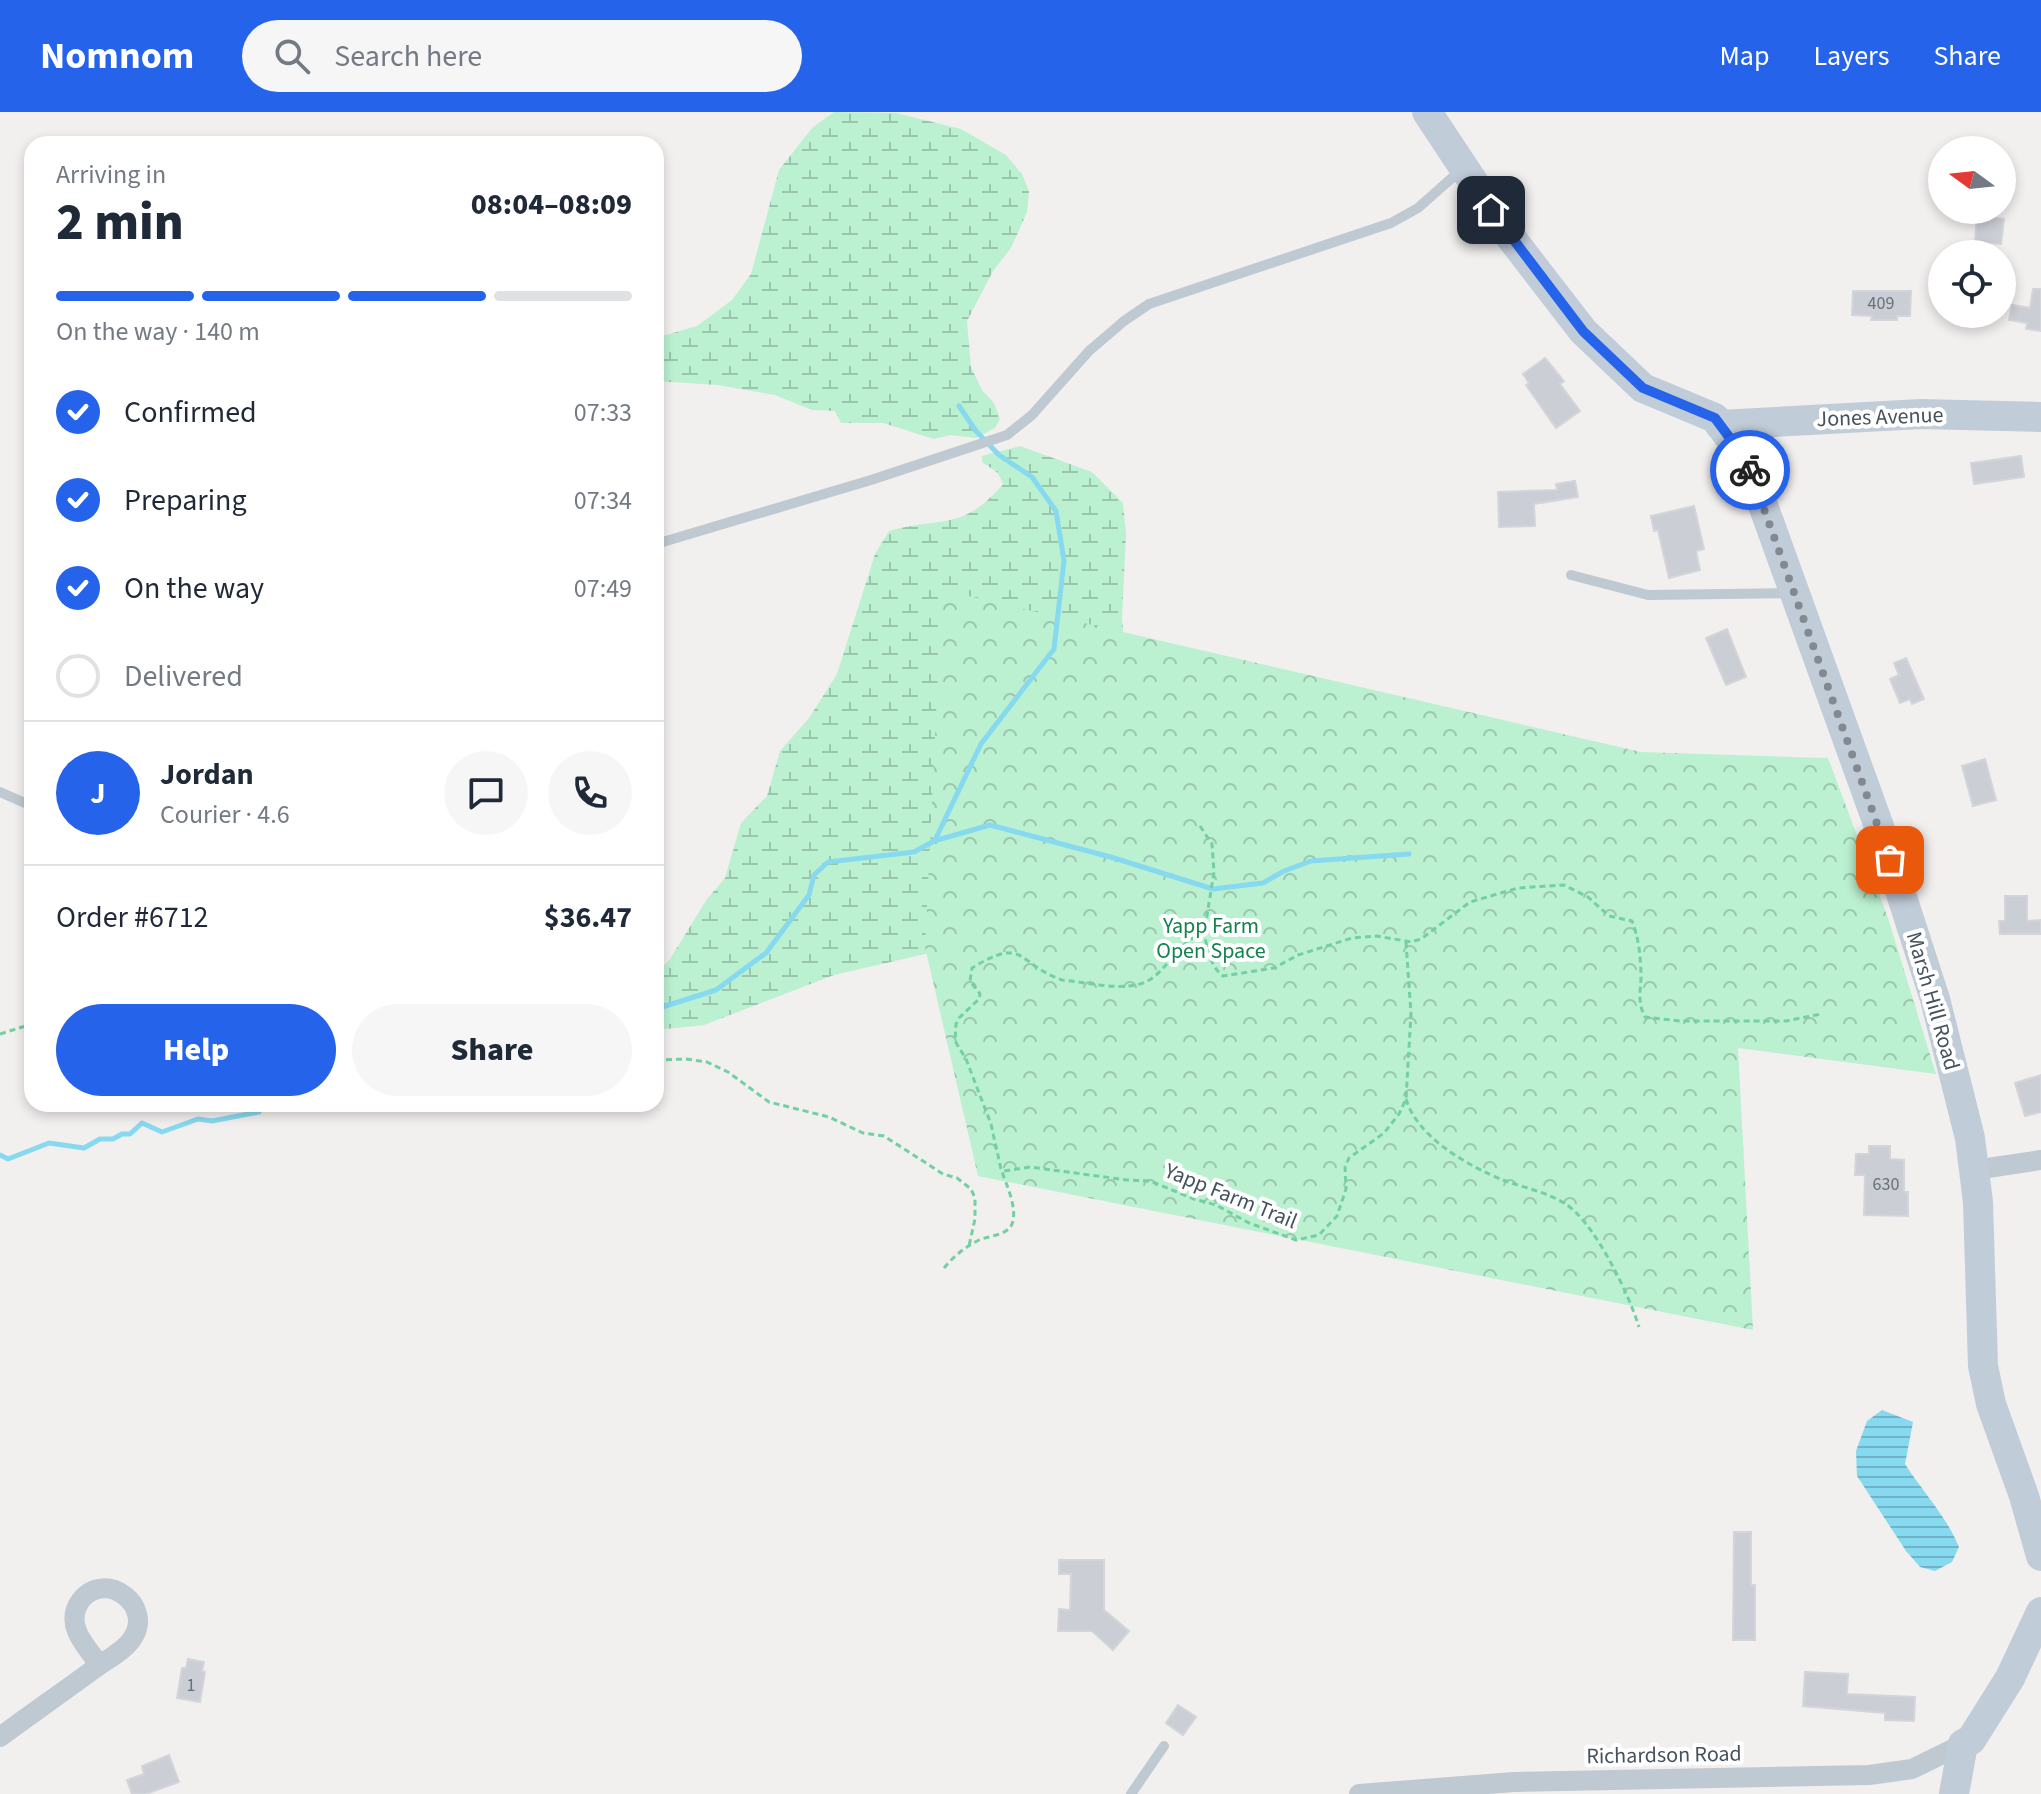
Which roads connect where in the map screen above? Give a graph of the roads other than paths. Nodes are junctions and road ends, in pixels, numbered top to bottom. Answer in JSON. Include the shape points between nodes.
{"nodes":[{"id":1,"x":1427,"y":112,"type":"edge"},
{"id":2,"x":1463,"y":168,"type":"junction"},
{"id":3,"x":2041,"y":417,"type":"edge"},
{"id":4,"x":1720,"y":425,"type":"junction"},
{"id":5,"x":664,"y":542,"type":"edge"},
{"id":6,"x":1571,"y":575,"type":"dead end"},
{"id":7,"x":1795,"y":593,"type":"junction"},
{"id":8,"x":0,"y":792,"type":"edge"},
{"id":9,"x":24,"y":802,"type":"edge"},
{"id":10,"x":2041,"y":1160,"type":"edge"},
{"id":11,"x":1974,"y":1170,"type":"junction"},
{"id":12,"x":2041,"y":1556,"type":"edge"},
{"id":13,"x":2041,"y":1612,"type":"edge"},
{"id":14,"x":100,"y":1665,"type":"dead end"},
{"id":15,"x":0,"y":1737,"type":"edge"},
{"id":16,"x":1963,"y":1744,"type":"junction"},
{"id":17,"x":1164,"y":1746,"type":"dead end"},
{"id":18,"x":1419,"y":1791,"type":"edge"},
{"id":19,"x":1131,"y":1794,"type":"edge"},
{"id":20,"x":1359,"y":1794,"type":"edge"},
{"id":21,"x":1954,"y":1794,"type":"edge"}],
"edges":[{"from":1,"to":2,"type":"street"},
{"from":2,"to":4,"type":"street","via":[[1583,331],[1643,388],[1715,418]]},
{"from":2,"to":5,"type":"lane","via":[[1418,208],[1391,223],[1149,304],[1089,351],[1007,435]]},
{"from":3,"to":4,"type":"street","name":"Jones Avenue","via":[[1921,414]]},
{"from":4,"to":7,"type":"street","name":"Marsh Hill Road","via":[[1747,461]]},
{"from":6,"to":7,"type":"lane","via":[[1648,595]]},
{"from":7,"to":11,"type":"street","name":"Marsh Hill Road","via":[[1935,999]]},
{"from":8,"to":9,"type":"lane"},
{"from":10,"to":11,"type":"street"},
{"from":11,"to":12,"type":"street","name":"Marsh Hill Road","via":[[1983,1366]]},
{"from":13,"to":16,"type":"street","via":[[2010,1678],[1971,1740]]},
{"from":14,"to":15,"type":"street"},
{"from":16,"to":18,"type":"street","name":"Richardson Road","via":[[1912,1769],[1869,1775],[1514,1782]]},
{"from":16,"to":21,"type":"street"},
{"from":17,"to":19,"type":"lane"},
{"from":18,"to":20,"type":"street","name":"Richardson Road"}]}
